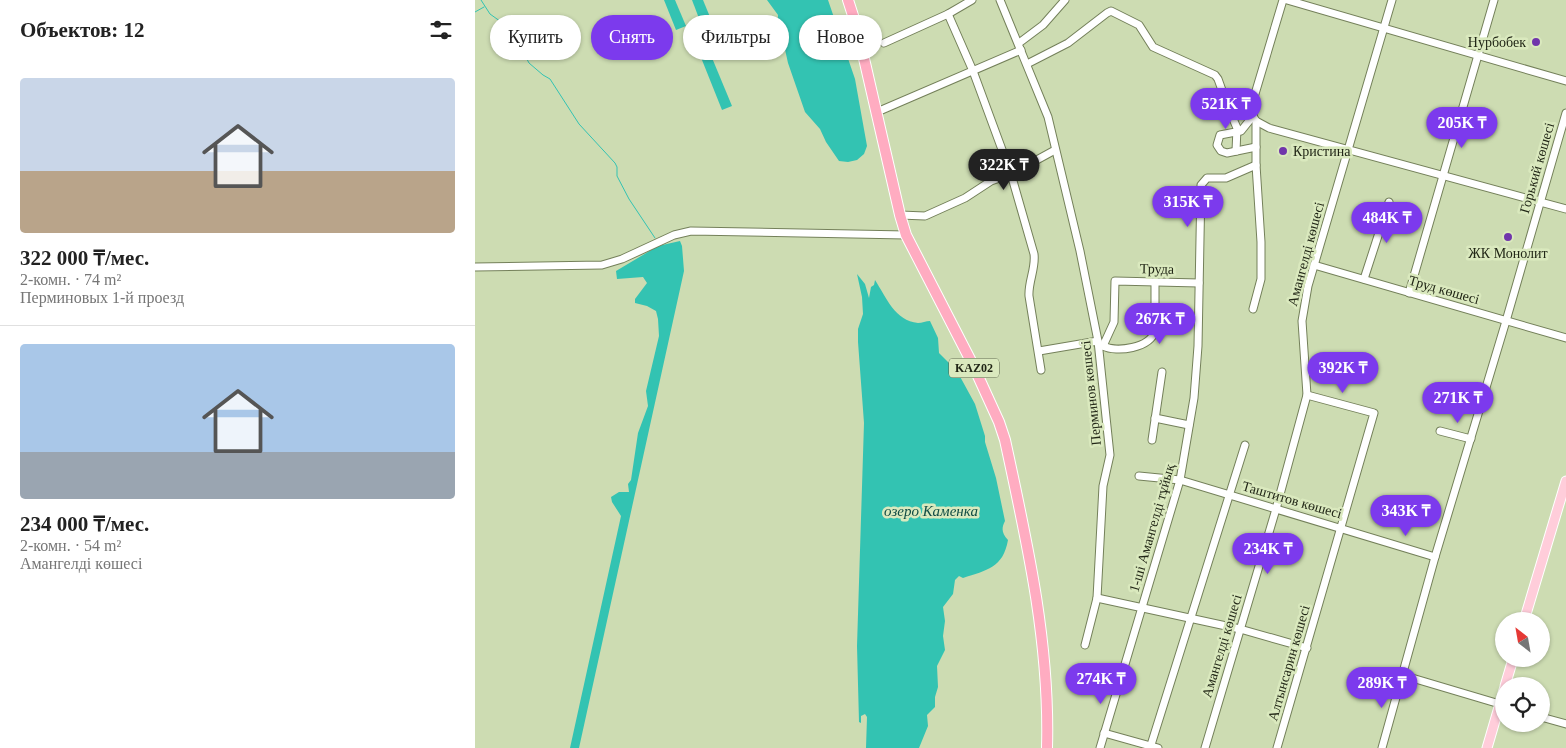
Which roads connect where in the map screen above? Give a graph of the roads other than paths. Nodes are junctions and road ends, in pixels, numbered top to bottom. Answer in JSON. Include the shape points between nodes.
{"nodes":[{"id":1,"x":848,"y":0,"type":"edge"},
{"id":2,"x":972,"y":0,"type":"edge"},
{"id":3,"x":1000,"y":0,"type":"edge"},
{"id":4,"x":1065,"y":0,"type":"edge"},
{"id":5,"x":1285,"y":0,"type":"edge"},
{"id":6,"x":1392,"y":0,"type":"edge"},
{"id":7,"x":1494,"y":0,"type":"edge"},
{"id":8,"x":948,"y":14,"type":"junction"},
{"id":9,"x":1384,"y":28,"type":"junction"},
{"id":10,"x":884,"y":43,"type":"dead end"},
{"id":11,"x":1020,"y":46,"type":"junction"},
{"id":12,"x":1478,"y":56,"type":"junction"},
{"id":13,"x":1027,"y":64,"type":"junction"},
{"id":14,"x":973,"y":71,"type":"junction"},
{"id":15,"x":1566,"y":81,"type":"edge"},
{"id":16,"x":1228,"y":107,"type":"junction"},
{"id":17,"x":877,"y":112,"type":"junction"},
{"id":18,"x":1566,"y":113,"type":"edge"},
{"id":19,"x":1254,"y":117,"type":"junction"},
{"id":20,"x":1237,"y":133,"type":"junction"},
{"id":21,"x":1256,"y":147,"type":"junction"},
{"id":22,"x":1055,"y":150,"type":"junction"},
{"id":23,"x":1348,"y":150,"type":"junction"},
{"id":24,"x":1236,"y":152,"type":"junction"},
{"id":25,"x":1256,"y":165,"type":"junction"},
{"id":26,"x":1011,"y":174,"type":"junction"},
{"id":27,"x":1443,"y":176,"type":"junction"},
{"id":28,"x":1389,"y":202,"type":"dead end"},
{"id":29,"x":1540,"y":202,"type":"junction"},
{"id":30,"x":1566,"y":209,"type":"edge"},
{"id":31,"x":900,"y":215,"type":"junction"},
{"id":32,"x":906,"y":235,"type":"junction"},
{"id":33,"x":1314,"y":265,"type":"junction"},
{"id":34,"x":475,"y":267,"type":"edge"},
{"id":35,"x":1364,"y":279,"type":"junction"},
{"id":36,"x":1155,"y":282,"type":"junction"},
{"id":37,"x":1199,"y":283,"type":"junction"},
{"id":38,"x":1409,"y":293,"type":"junction"},
{"id":39,"x":1253,"y":309,"type":"dead end"},
{"id":40,"x":1506,"y":321,"type":"junction"},
{"id":41,"x":1566,"y":338,"type":"edge"},
{"id":42,"x":1100,"y":345,"type":"junction"},
{"id":43,"x":1039,"y":350,"type":"junction"},
{"id":44,"x":1041,"y":370,"type":"dead end"},
{"id":45,"x":1162,"y":372,"type":"dead end"},
{"id":46,"x":1307,"y":395,"type":"junction"},
{"id":47,"x":1155,"y":418,"type":"junction"},
{"id":48,"x":1189,"y":425,"type":"junction"},
{"id":49,"x":1440,"y":431,"type":"dead end"},
{"id":50,"x":1471,"y":439,"type":"junction"},
{"id":51,"x":1152,"y":440,"type":"dead end"},
{"id":52,"x":1245,"y":445,"type":"dead end"},
{"id":53,"x":1139,"y":476,"type":"dead end"},
{"id":54,"x":1180,"y":480,"type":"junction"},
{"id":55,"x":1566,"y":481,"type":"edge"},
{"id":56,"x":1230,"y":495,"type":"junction"},
{"id":57,"x":1276,"y":509,"type":"junction"},
{"id":58,"x":1341,"y":528,"type":"junction"},
{"id":59,"x":1435,"y":557,"type":"junction"},
{"id":60,"x":1097,"y":598,"type":"junction"},
{"id":61,"x":1142,"y":608,"type":"junction"},
{"id":62,"x":1527,"y":612,"type":"edge"},
{"id":63,"x":1191,"y":618,"type":"junction"},
{"id":64,"x":1241,"y":629,"type":"junction"},
{"id":65,"x":1085,"y":645,"type":"dead end"},
{"id":66,"x":1307,"y":648,"type":"junction"},
{"id":67,"x":1402,"y":675,"type":"junction"},
{"id":68,"x":1495,"y":702,"type":"edge"},
{"id":69,"x":1550,"y":720,"type":"edge"},
{"id":70,"x":1566,"y":724,"type":"edge"},
{"id":71,"x":1495,"y":725,"type":"edge"},
{"id":72,"x":1104,"y":733,"type":"junction"},
{"id":73,"x":1153,"y":747,"type":"edge"},
{"id":74,"x":1047,"y":748,"type":"edge"},
{"id":75,"x":1100,"y":748,"type":"edge"},
{"id":76,"x":1205,"y":748,"type":"edge"},
{"id":77,"x":1277,"y":748,"type":"edge"},
{"id":78,"x":1382,"y":748,"type":"edge"},
{"id":79,"x":1487,"y":748,"type":"edge"}],
"edges":[{"from":1,"to":17,"type":"highway","number":"KAZ02"},
{"from":2,"to":8,"type":"street"},
{"from":3,"to":11,"type":"street","name":"Перминов көшесі"},
{"from":4,"to":11,"type":"street"},
{"from":5,"to":9,"type":"street"},
{"from":5,"to":19,"type":"street","via":[[1252,104]]},
{"from":6,"to":9,"type":"street","name":"Амангелді көшесі"},
{"from":7,"to":12,"type":"street"},
{"from":8,"to":10,"type":"street"},
{"from":8,"to":14,"type":"street"},
{"from":9,"to":12,"type":"street"},
{"from":9,"to":23,"type":"street","name":"Амангелді көшесі"},
{"from":11,"to":13,"type":"street","name":"Перминов көшесі"},
{"from":11,"to":14,"type":"street"},
{"from":12,"to":15,"type":"street"},
{"from":12,"to":27,"type":"street"},
{"from":13,"to":16,"type":"street","via":[[1068,43],[1110,12],[1139,25],[1153,48],[1215,75]]},
{"from":13,"to":22,"type":"street","name":"Перминов көшесі","via":[[1048,117]]},
{"from":14,"to":17,"type":"street"},
{"from":14,"to":26,"type":"street"},
{"from":16,"to":19,"type":"street"},
{"from":16,"to":20,"type":"street"},
{"from":17,"to":31,"type":"highway","number":"KAZ02"},
{"from":18,"to":29,"type":"street","name":"Горький көшесі"},
{"from":19,"to":20,"type":"street"},
{"from":19,"to":21,"type":"street"},
{"from":19,"to":23,"type":"street","via":[[1269,128]]},
{"from":20,"to":24,"type":"street"},
{"from":20,"to":24,"type":"street","via":[[1223,134],[1217,141],[1221,151]]},
{"from":21,"to":24,"type":"street"},
{"from":21,"to":25,"type":"street"},
{"from":22,"to":26,"type":"street"},
{"from":22,"to":42,"type":"street","name":"Перминов көшесі"},
{"from":23,"to":27,"type":"street"},
{"from":23,"to":33,"type":"street","name":"Амангелді көшесі"},
{"from":25,"to":37,"type":"street","name":"1-ші Амангелді тұйық","via":[[1228,177],[1209,178],[1201,183]]},
{"from":25,"to":39,"type":"street","via":[[1261,279]]},
{"from":26,"to":31,"type":"street","via":[[925,216]]},
{"from":26,"to":43,"type":"street","via":[[1034,258],[1029,296]]},
{"from":27,"to":29,"type":"street"},
{"from":27,"to":38,"type":"street"},
{"from":28,"to":35,"type":"street"},
{"from":29,"to":30,"type":"street"},
{"from":29,"to":40,"type":"street","name":"Горький көшесі"},
{"from":31,"to":32,"type":"highway","number":"KAZ02"},
{"from":32,"to":34,"type":"street","via":[[691,231],[602,265]]},
{"from":32,"to":74,"type":"highway","number":"KAZ02","via":[[973,365],[1005,440],[1039,609],[1045,663]]},
{"from":33,"to":35,"type":"street","name":"Труд көшесі"},
{"from":33,"to":46,"type":"street","name":"Амангелді көшесі","via":[[1301,321]]},
{"from":35,"to":38,"type":"street","name":"Труд көшесі"},
{"from":36,"to":37,"type":"street","name":"Труда"},
{"from":36,"to":42,"type":"street","name":"Труда","via":[[1115,281],[1114,322]]},
{"from":36,"to":42,"type":"street","via":[[1153,337],[1127,349],[1112,350]]},
{"from":37,"to":48,"type":"street","name":"1-ші Амангелді тұйық","via":[[1198,346]]},
{"from":38,"to":40,"type":"street","name":"Труд көшесі"},
{"from":40,"to":41,"type":"street","name":"Труд көшесі"},
{"from":40,"to":50,"type":"street","name":"Горький көшесі"},
{"from":42,"to":43,"type":"street"},
{"from":42,"to":60,"type":"street","name":"Перминов көшесі","via":[[1111,451],[1102,491]]},
{"from":43,"to":44,"type":"street"},
{"from":45,"to":47,"type":"street"},
{"from":46,"to":57,"type":"street","name":"Амангелді көшесі"},
{"from":46,"to":58,"type":"street","name":"Алтынсарин көшесі","via":[[1374,413]]},
{"from":47,"to":48,"type":"street"},
{"from":47,"to":51,"type":"street"},
{"from":48,"to":54,"type":"street","name":"1-ші Амангелді тұйық"},
{"from":49,"to":50,"type":"street"},
{"from":50,"to":59,"type":"street","name":"Горький көшесі"},
{"from":52,"to":56,"type":"street"},
{"from":53,"to":54,"type":"street","name":"Таштитов көшесі"},
{"from":54,"to":56,"type":"street","name":"Таштитов көшесі"},
{"from":54,"to":61,"type":"street","name":"1-ші Амангелді тұйық"},
{"from":55,"to":62,"type":"main road"},
{"from":56,"to":57,"type":"street","name":"Таштитов көшесі"},
{"from":56,"to":63,"type":"street"},
{"from":57,"to":58,"type":"street","name":"Таштитов көшесі"},
{"from":57,"to":64,"type":"street","name":"Амангелді көшесі"},
{"from":58,"to":59,"type":"street","name":"Таштитов көшесі"},
{"from":58,"to":66,"type":"street","name":"Алтынсарин көшесі"},
{"from":59,"to":67,"type":"street","name":"Горький көшесі"},
{"from":60,"to":61,"type":"street"},
{"from":60,"to":65,"type":"street","name":"Перминов көшесі"},
{"from":61,"to":63,"type":"street"},
{"from":61,"to":72,"type":"street","name":"1-ші Амангелді тұйық"},
{"from":63,"to":64,"type":"street"},
{"from":63,"to":73,"type":"street"},
{"from":64,"to":66,"type":"street"},
{"from":64,"to":76,"type":"street","name":"Амангелді көшесі"},
{"from":66,"to":77,"type":"street","name":"Алтынсарин көшесі"},
{"from":67,"to":68,"type":"street"},
{"from":67,"to":78,"type":"street","name":"Горький көшесі"},
{"from":69,"to":70,"type":"street"},
{"from":71,"to":79,"type":"main road"},
{"from":72,"to":73,"type":"street"},
{"from":72,"to":75,"type":"street"}]}
